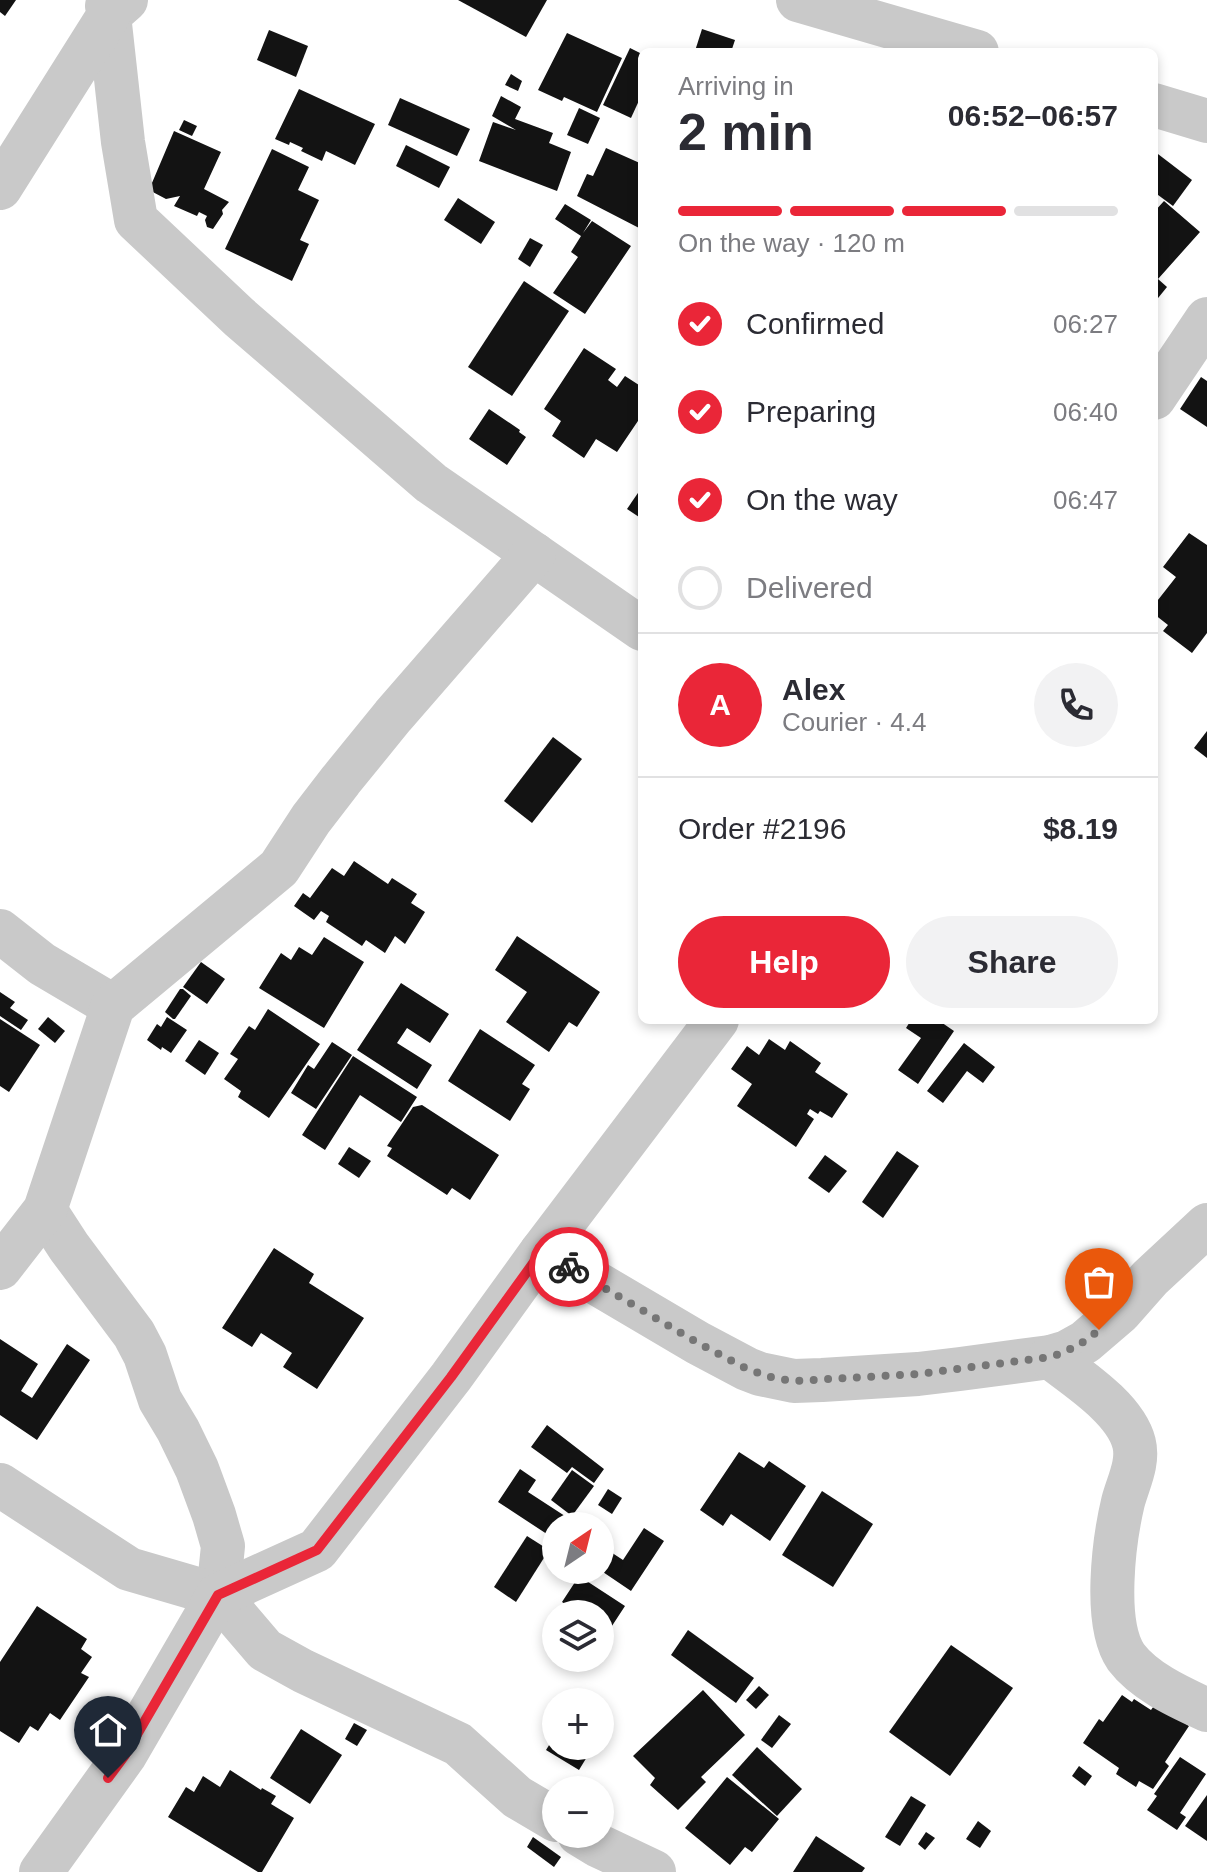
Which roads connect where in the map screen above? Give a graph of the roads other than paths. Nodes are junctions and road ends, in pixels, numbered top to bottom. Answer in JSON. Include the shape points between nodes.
{"nodes":[{"id":1,"x":798,"y":0,"type":"edge"},
{"id":2,"x":114,"y":5,"type":"edge"},
{"id":3,"x":963,"y":48,"type":"edge"},
{"id":4,"x":1158,"y":106,"type":"edge"},
{"id":5,"x":1207,"y":121,"type":"edge"},
{"id":6,"x":0,"y":188,"type":"edge"},
{"id":7,"x":1207,"y":319,"type":"edge"},
{"id":8,"x":1158,"y":392,"type":"edge"},
{"id":9,"x":534,"y":554,"type":"junction"},
{"id":10,"x":638,"y":626,"type":"edge"},
{"id":11,"x":0,"y":931,"type":"edge"},
{"id":12,"x":113,"y":1006,"type":"junction"},
{"id":13,"x":714,"y":1024,"type":"edge"},
{"id":14,"x":45,"y":1210,"type":"junction"},
{"id":15,"x":1207,"y":1225,"type":"edge"},
{"id":16,"x":542,"y":1251,"type":"junction"},
{"id":17,"x":0,"y":1268,"type":"edge"},
{"id":18,"x":1050,"y":1357,"type":"junction"},
{"id":19,"x":0,"y":1485,"type":"edge"},
{"id":20,"x":218,"y":1595,"type":"junction"},
{"id":21,"x":1207,"y":1710,"type":"edge"},
{"id":22,"x":542,"y":1812,"type":"edge"},
{"id":23,"x":603,"y":1848,"type":"edge"},
{"id":24,"x":41,"y":1872,"type":"edge"},
{"id":25,"x":654,"y":1872,"type":"edge"}],
"edges":[{"from":1,"to":3,"type":"street"},
{"from":2,"to":6,"type":"street"},
{"from":2,"to":9,"type":"street","via":[[123,142],[136,220],[431,483]]},
{"from":4,"to":5,"type":"street"},
{"from":7,"to":8,"type":"street"},
{"from":9,"to":10,"type":"street"},
{"from":9,"to":12,"type":"street","via":[[341,780],[279,868]]},
{"from":11,"to":12,"type":"street","via":[[42,964]]},
{"from":12,"to":14,"type":"street"},
{"from":13,"to":16,"type":"street"},
{"from":14,"to":17,"type":"street"},
{"from":14,"to":20,"type":"street","via":[[134,1334],[160,1400],[197,1469],[223,1546]]},
{"from":15,"to":18,"type":"street","via":[[1085,1342]]},
{"from":16,"to":18,"type":"street","via":[[698,1343],[774,1378],[918,1374]]},
{"from":16,"to":20,"type":"street","via":[[317,1550]]},
{"from":18,"to":21,"type":"street","via":[[1112,1409],[1135,1445],[1112,1573],[1122,1650],[1149,1679]]},
{"from":19,"to":20,"type":"street","via":[[129,1569]]},
{"from":20,"to":22,"type":"street","via":[[265,1650],[458,1744],[517,1797]]},
{"from":20,"to":24,"type":"street","via":[[125,1755]]},
{"from":23,"to":25,"type":"street"}]}
